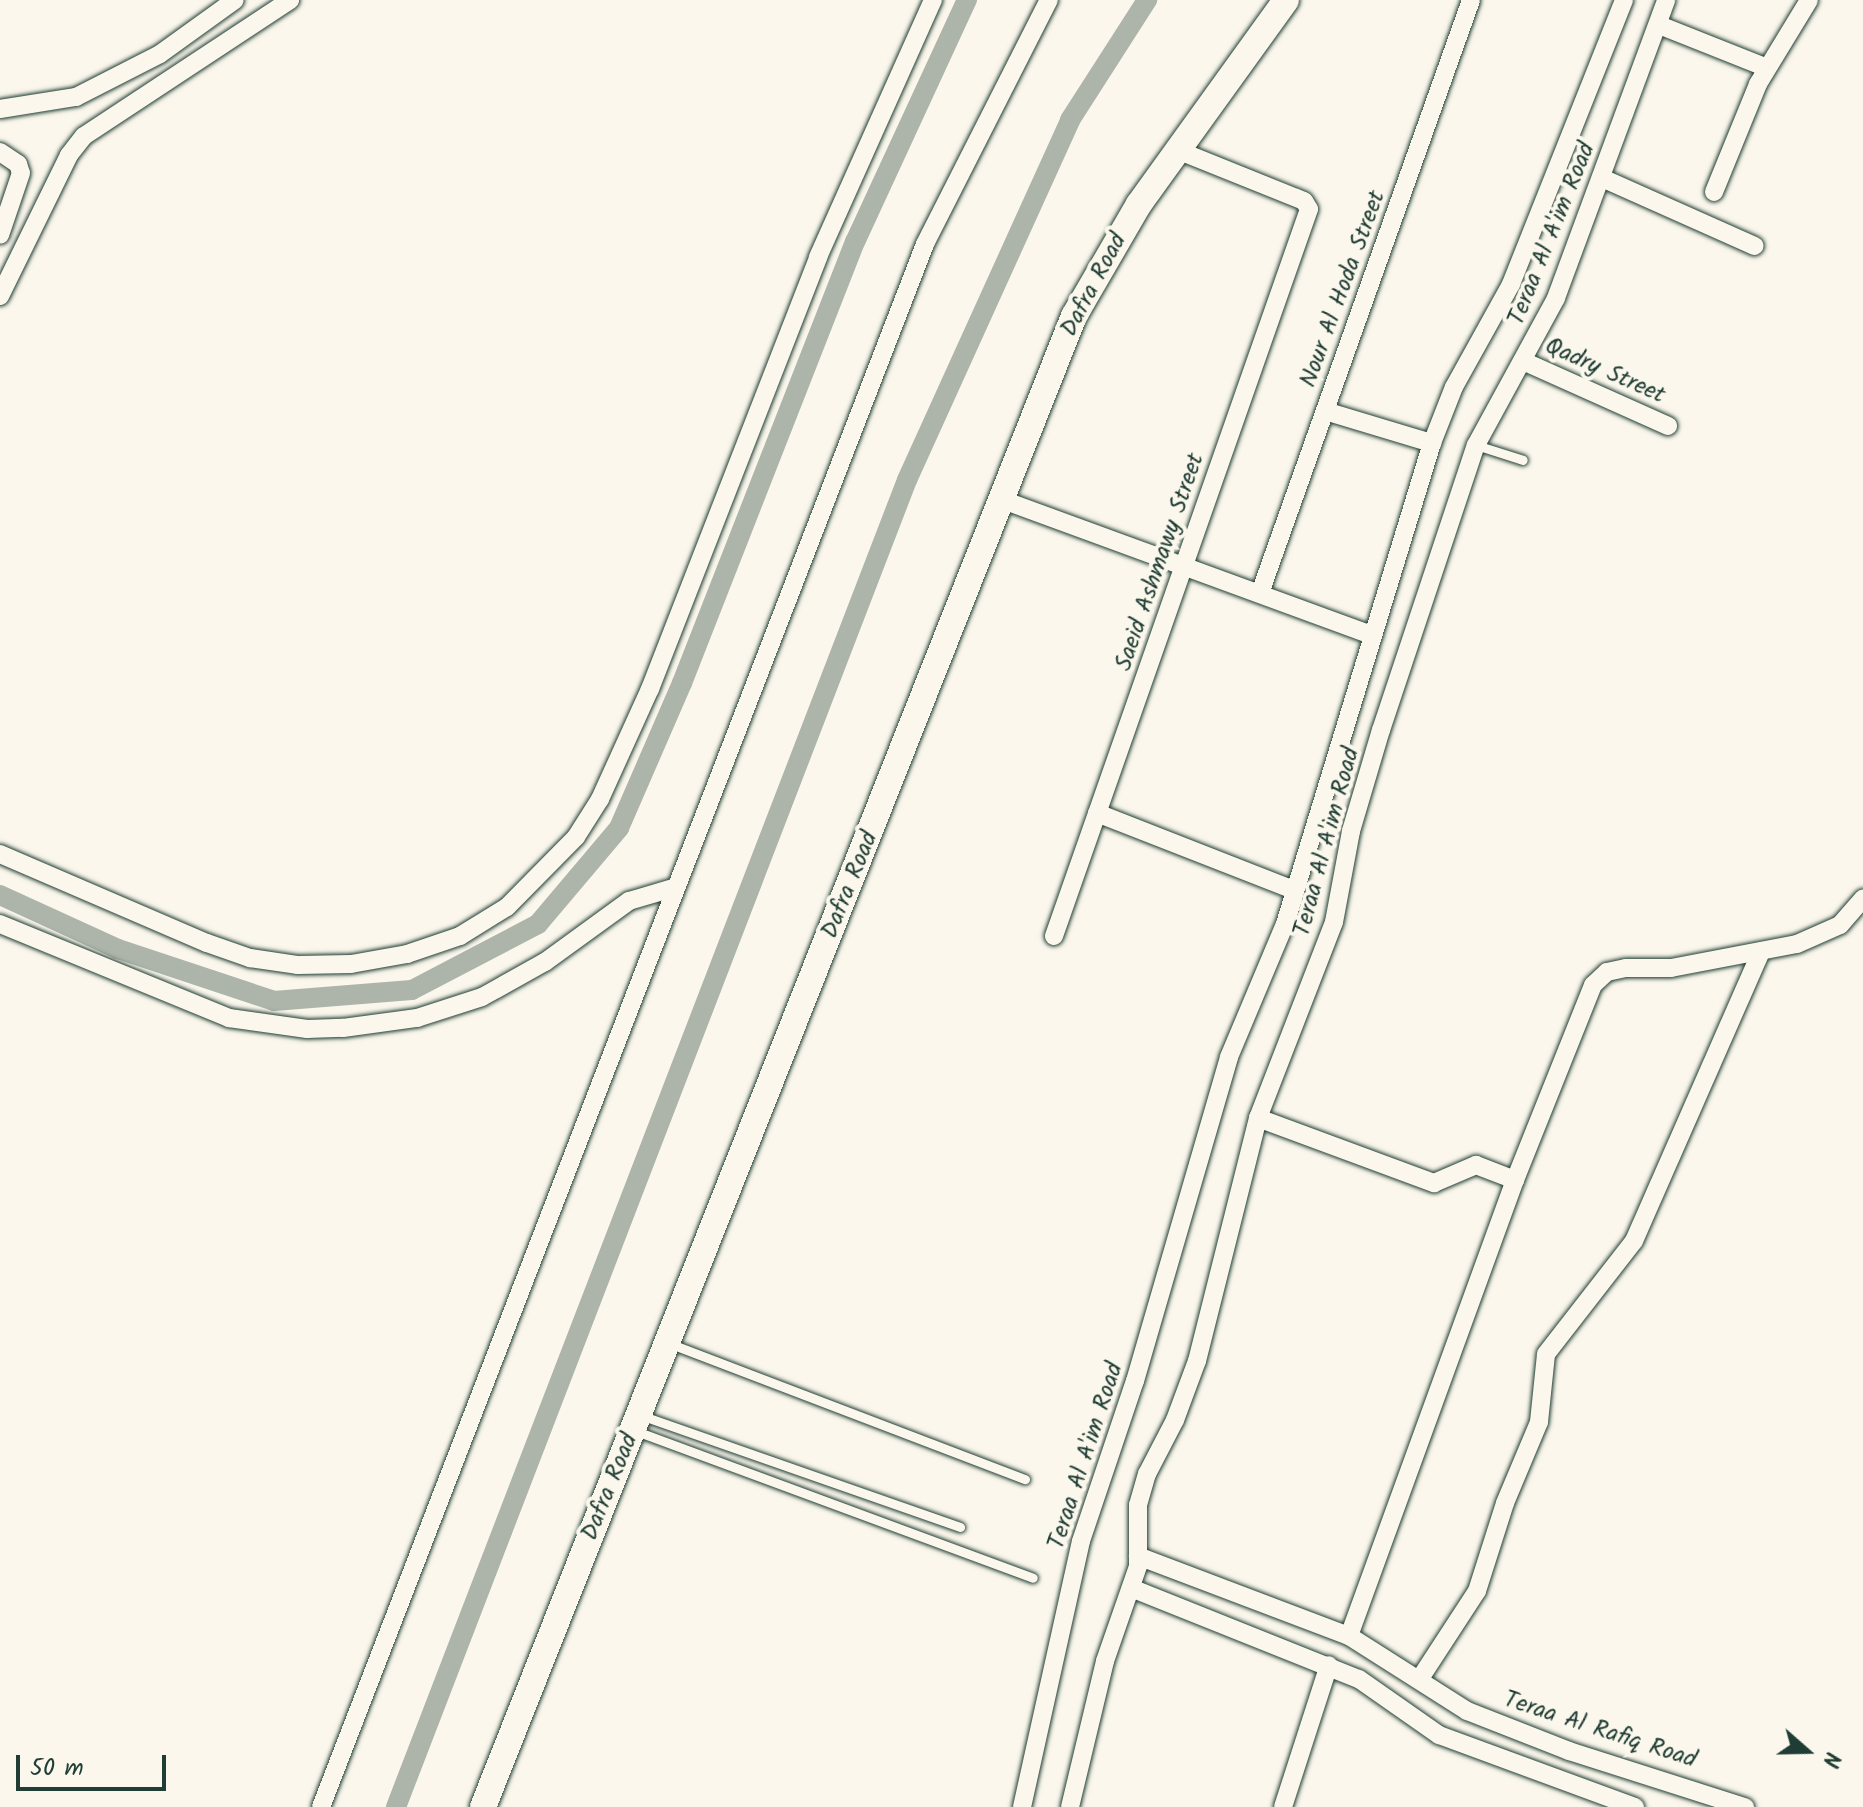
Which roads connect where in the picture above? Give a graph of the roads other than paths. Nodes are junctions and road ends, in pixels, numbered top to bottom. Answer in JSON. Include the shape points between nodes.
{"nodes":[{"id":1,"x":235,"y":0,"type":"edge"},
{"id":2,"x":290,"y":0,"type":"edge"},
{"id":3,"x":933,"y":0,"type":"edge"},
{"id":4,"x":1049,"y":0,"type":"edge"},
{"id":5,"x":1286,"y":0,"type":"edge"},
{"id":6,"x":1471,"y":0,"type":"edge"},
{"id":7,"x":1624,"y":0,"type":"edge"},
{"id":8,"x":1666,"y":0,"type":"edge"},
{"id":9,"x":1809,"y":0,"type":"edge"},
{"id":10,"x":1659,"y":25,"type":"junction"},
{"id":11,"x":1767,"y":68,"type":"junction"},
{"id":12,"x":0,"y":109,"type":"edge"},
{"id":13,"x":1177,"y":150,"type":"junction"},
{"id":14,"x":0,"y":152,"type":"edge"},
{"id":15,"x":1602,"y":178,"type":"junction"},
{"id":16,"x":1714,"y":192,"type":"dead end"},
{"id":17,"x":0,"y":235,"type":"edge"},
{"id":18,"x":1755,"y":246,"type":"dead end"},
{"id":19,"x":0,"y":296,"type":"edge"},
{"id":20,"x":1523,"y":361,"type":"junction"},
{"id":21,"x":1325,"y":411,"type":"junction"},
{"id":22,"x":1668,"y":426,"type":"dead end"},
{"id":23,"x":1432,"y":443,"type":"junction"},
{"id":24,"x":1476,"y":445,"type":"junction"},
{"id":25,"x":1523,"y":460,"type":"dead end"},
{"id":26,"x":1000,"y":499,"type":"junction"},
{"id":27,"x":1184,"y":566,"type":"junction"},
{"id":28,"x":1260,"y":593,"type":"junction"},
{"id":29,"x":1372,"y":635,"type":"junction"},
{"id":30,"x":1097,"y":813,"type":"junction"},
{"id":31,"x":0,"y":854,"type":"edge"},
{"id":32,"x":676,"y":887,"type":"junction"},
{"id":33,"x":1293,"y":890,"type":"junction"},
{"id":34,"x":1863,"y":899,"type":"edge"},
{"id":35,"x":0,"y":924,"type":"edge"},
{"id":36,"x":1054,"y":936,"type":"dead end"},
{"id":37,"x":1761,"y":952,"type":"junction"},
{"id":38,"x":1258,"y":1118,"type":"junction"},
{"id":39,"x":1515,"y":1180,"type":"junction"},
{"id":40,"x":668,"y":1343,"type":"junction"},
{"id":41,"x":636,"y":1422,"type":"junction"},
{"id":42,"x":1025,"y":1479,"type":"dead end"},
{"id":43,"x":960,"y":1527,"type":"dead end"},
{"id":44,"x":1138,"y":1556,"type":"junction"},
{"id":45,"x":1033,"y":1578,"type":"dead end"},
{"id":46,"x":1131,"y":1588,"type":"junction"},
{"id":47,"x":1349,"y":1636,"type":"junction"},
{"id":48,"x":1329,"y":1665,"type":"junction"},
{"id":49,"x":1419,"y":1680,"type":"junction"},
{"id":50,"x":1630,"y":1806,"type":"edge"},
{"id":51,"x":321,"y":1807,"type":"edge"},
{"id":52,"x":483,"y":1807,"type":"edge"},
{"id":53,"x":1022,"y":1807,"type":"edge"},
{"id":54,"x":1070,"y":1807,"type":"edge"},
{"id":55,"x":1283,"y":1807,"type":"edge"},
{"id":56,"x":1745,"y":1807,"type":"edge"}],
"edges":[{"from":1,"to":12,"type":"street","via":[[160,54],[89,91]]},
{"from":2,"to":19,"type":"street","via":[[84,136],[69,155]]},
{"from":3,"to":31,"type":"street","via":[[818,257],[650,689],[600,799],[576,837],[507,907],[460,936],[407,954],[351,964],[298,965],[250,958],[207,943]]},
{"from":4,"to":32,"type":"street","via":[[925,244]]},
{"from":5,"to":13,"type":"main road","name":"Dafra Road"},
{"from":6,"to":21,"type":"street","name":"Nour Al Hoda Street"},
{"from":7,"to":23,"type":"street","name":"Teraa Al A'im Road","via":[[1511,284],[1454,387]]},
{"from":8,"to":10,"type":"street","name":"Teraa Al A'im Road"},
{"from":9,"to":11,"type":"street"},
{"from":10,"to":11,"type":"street"},
{"from":10,"to":15,"type":"street","name":"Teraa Al A'im Road"},
{"from":11,"to":16,"type":"street"},
{"from":13,"to":26,"type":"main road","name":"Dafra Road","via":[[1074,316]]},
{"from":13,"to":27,"type":"street","name":"Saeid Ashmawy Street","via":[[1308,205]]},
{"from":14,"to":17,"type":"street","via":[[21,173]]},
{"from":15,"to":18,"type":"street"},
{"from":15,"to":20,"type":"street","name":"Teraa Al A'im Road","via":[[1556,298]]},
{"from":20,"to":22,"type":"street","name":"Qadry Street"},
{"from":20,"to":24,"type":"street","name":"Teraa Al A'im Road"},
{"from":21,"to":23,"type":"street"},
{"from":21,"to":28,"type":"street","name":"Nour Al Hoda Street"},
{"from":23,"to":29,"type":"street","name":"Teraa Al A'im Road"},
{"from":24,"to":25,"type":"lane"},
{"from":24,"to":38,"type":"street","name":"Teraa Al A'im Road","via":[[1366,779],[1334,922]]},
{"from":26,"to":27,"type":"street"},
{"from":26,"to":40,"type":"main road","name":"Dafra Road"},
{"from":27,"to":28,"type":"street"},
{"from":27,"to":30,"type":"street","name":"Saeid Ashmawy Street"},
{"from":28,"to":29,"type":"street"},
{"from":29,"to":33,"type":"street","name":"Teraa Al A'im Road"},
{"from":30,"to":33,"type":"street"},
{"from":30,"to":36,"type":"street","name":"Saeid Ashmawy Street"},
{"from":32,"to":35,"type":"street","via":[[629,901],[545,962],[482,997],[417,1018],[343,1028],[307,1029],[229,1018]]},
{"from":32,"to":51,"type":"street"},
{"from":33,"to":53,"type":"street","name":"Teraa Al A'im Road","via":[[1285,924],[1229,1057],[1135,1381],[1081,1541]]},
{"from":34,"to":37,"type":"street","via":[[1840,925]]},
{"from":37,"to":39,"type":"street","via":[[1671,968],[1607,972],[1593,985]]},
{"from":37,"to":49,"type":"street","via":[[1634,1241],[1546,1354],[1539,1422],[1505,1503],[1477,1591]]},
{"from":38,"to":39,"type":"street","via":[[1434,1183],[1476,1165]]},
{"from":38,"to":44,"type":"street","name":"Teraa Al A'im Road","via":[[1197,1361],[1144,1482],[1138,1505]]},
{"from":39,"to":47,"type":"street"},
{"from":40,"to":41,"type":"main road","name":"Dafra Road"},
{"from":40,"to":42,"type":"lane"},
{"from":41,"to":43,"type":"lane"},
{"from":41,"to":45,"type":"lane"},
{"from":41,"to":52,"type":"main road","name":"Dafra Road"},
{"from":44,"to":46,"type":"street","name":"Teraa Al A'im Road"},
{"from":44,"to":47,"type":"street","name":"Teraa Al Rafiq Road"},
{"from":46,"to":48,"type":"street"},
{"from":46,"to":54,"type":"street","name":"Teraa Al A'im Road","via":[[1105,1661]]},
{"from":47,"to":49,"type":"street","name":"Teraa Al Rafiq Road"},
{"from":48,"to":50,"type":"street","via":[[1359,1679],[1439,1735]]},
{"from":48,"to":55,"type":"street"},
{"from":49,"to":56,"type":"street","name":"Teraa Al Rafiq Road","via":[[1467,1711],[1569,1751]]}]}
